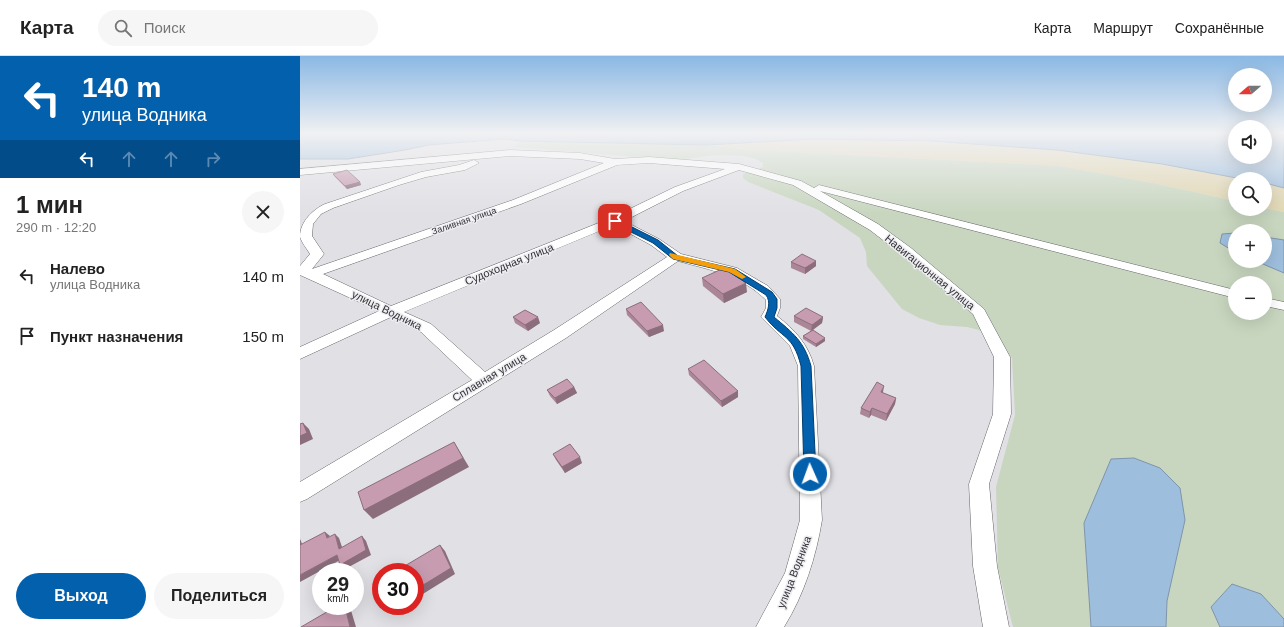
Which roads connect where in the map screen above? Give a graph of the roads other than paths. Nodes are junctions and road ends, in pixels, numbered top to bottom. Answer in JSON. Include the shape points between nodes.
{"nodes":[{"id":1,"x":432,"y":161,"type":"edge"},
{"id":2,"x":481,"y":161,"type":"edge"},
{"id":3,"x":607,"y":161,"type":"edge"},
{"id":4,"x":638,"y":161,"type":"edge"},
{"id":5,"x":657,"y":161,"type":"edge"},
{"id":6,"x":615,"y":162,"type":"junction"},
{"id":7,"x":739,"y":167,"type":"junction"},
{"id":8,"x":300,"y":172,"type":"edge"},
{"id":9,"x":797,"y":183,"type":"junction"},
{"id":10,"x":615,"y":221,"type":"junction"},
{"id":11,"x":676,"y":257,"type":"junction"},
{"id":12,"x":304,"y":271,"type":"edge"},
{"id":13,"x":1228,"y":292,"type":"edge"},
{"id":14,"x":1272,"y":303,"type":"edge"},
{"id":15,"x":1284,"y":306,"type":"edge"},
{"id":16,"x":392,"y":311,"type":"junction"},
{"id":17,"x":300,"y":353,"type":"edge"},
{"id":18,"x":483,"y":380,"type":"junction"},
{"id":19,"x":300,"y":493,"type":"edge"},
{"id":20,"x":769,"y":627,"type":"edge"},
{"id":21,"x":996,"y":627,"type":"edge"}],
"edges":[{"from":1,"to":8,"type":"street"},
{"from":2,"to":12,"type":"street","via":[[461,168],[425,174],[395,183],[317,212],[308,224],[306,236],[317,254]]},
{"from":3,"to":6,"type":"street"},
{"from":4,"to":6,"type":"street","name":"Навигационная улица"},
{"from":5,"to":7,"type":"street","name":"Навигационная улица"},
{"from":6,"to":12,"type":"street","name":"Заливная улица","via":[[517,202]]},
{"from":7,"to":9,"type":"street","name":"Навигационная улица"},
{"from":7,"to":10,"type":"street","name":"Судоходная улица","via":[[679,189]]},
{"from":9,"to":13,"type":"street"},
{"from":9,"to":21,"type":"street","name":"Навигационная улица","via":[[874,227],[979,312],[1002,357],[1002,414],[979,484],[985,566]]},
{"from":10,"to":11,"type":"street","name":"улица Водника","via":[[656,242]]},
{"from":10,"to":16,"type":"street","name":"Судоходная улица"},
{"from":11,"to":18,"type":"street","name":"Сплавная улица","via":[[560,334]]},
{"from":11,"to":20,"type":"street","name":"улица Водника","via":[[732,271],[769,294],[773,299],[773,308],[769,317],[793,337],[802,351],[806,366],[811,520],[805,550],[780,611]]},
{"from":12,"to":16,"type":"street","name":"улица Водника"},
{"from":14,"to":15,"type":"street"},
{"from":16,"to":17,"type":"street","name":"Судоходная улица"},
{"from":16,"to":18,"type":"street","name":"улица Водника","via":[[426,328]]},
{"from":18,"to":19,"type":"street","name":"Сплавная улица"}]}
